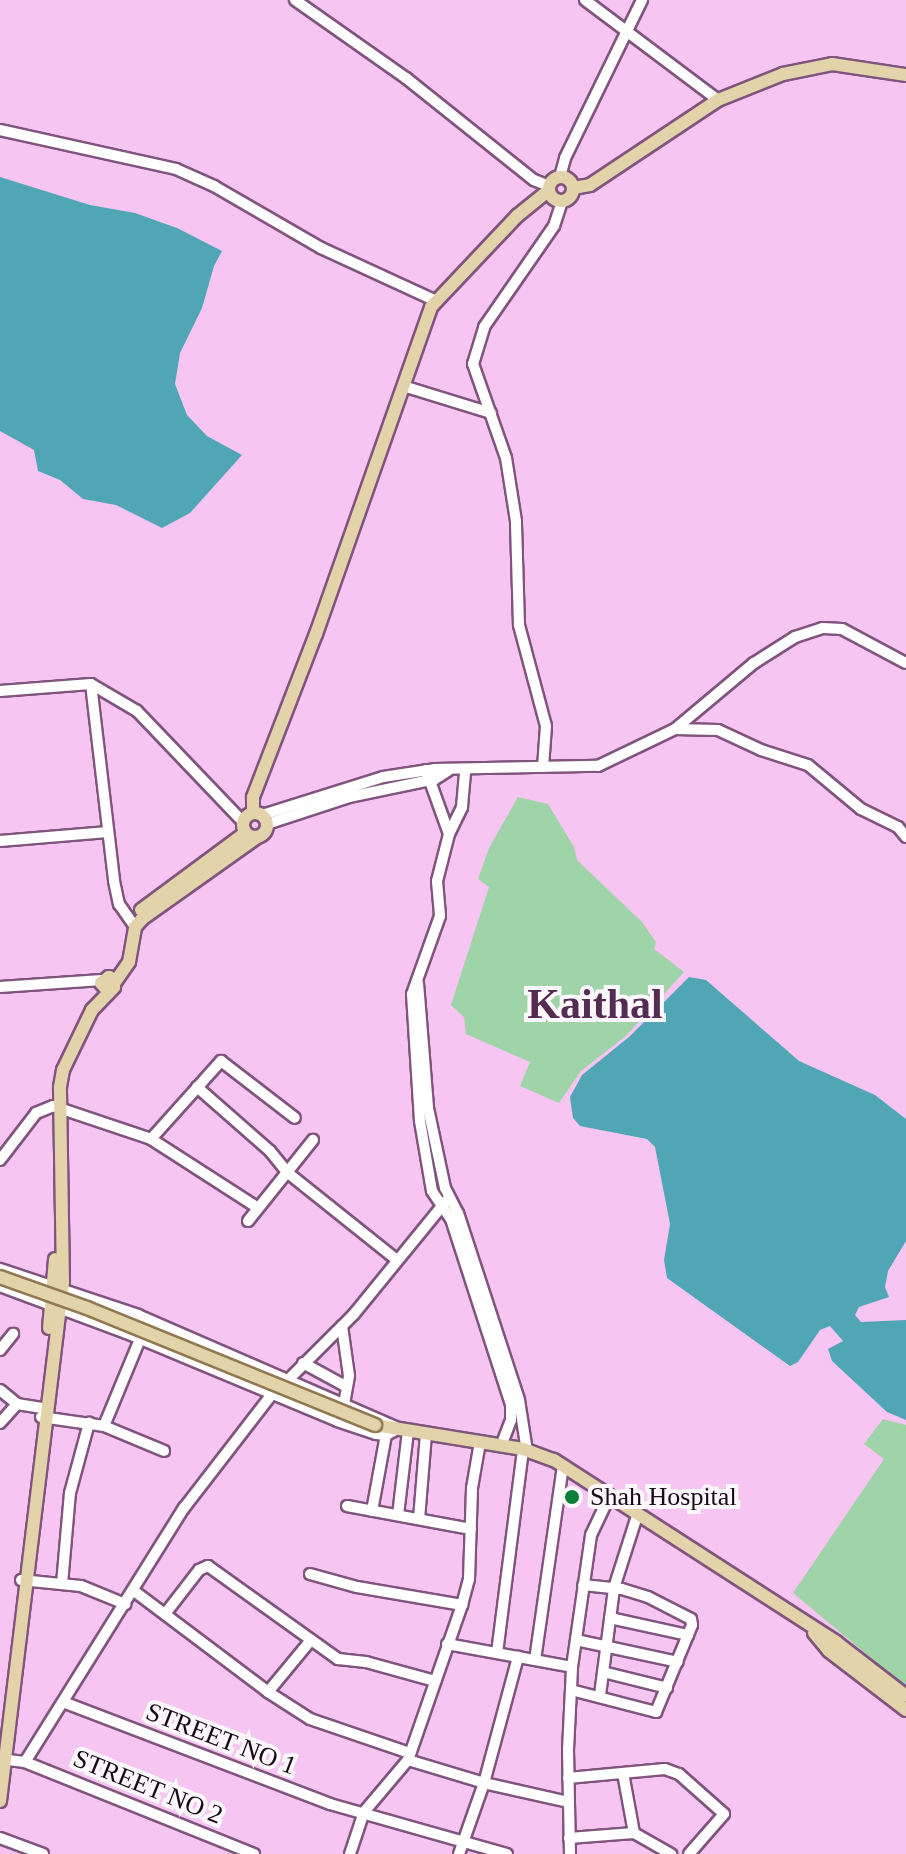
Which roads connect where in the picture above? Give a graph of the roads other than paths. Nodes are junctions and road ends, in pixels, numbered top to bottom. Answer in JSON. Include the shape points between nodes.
{"nodes":[{"id":1,"x":295,"y":0,"type":"edge"},
{"id":2,"x":585,"y":0,"type":"edge"},
{"id":3,"x":642,"y":0,"type":"edge"},
{"id":4,"x":626,"y":31,"type":"junction"},
{"id":5,"x":906,"y":75,"type":"edge"},
{"id":6,"x":718,"y":100,"type":"junction"},
{"id":7,"x":0,"y":130,"type":"edge"},
{"id":8,"x":560,"y":177,"type":"junction"},
{"id":9,"x":549,"y":188,"type":"junction"},
{"id":10,"x":573,"y":188,"type":"junction"},
{"id":11,"x":562,"y":202,"type":"junction"},
{"id":12,"x":436,"y":301,"type":"junction"},
{"id":13,"x":403,"y":386,"type":"junction"},
{"id":14,"x":491,"y":413,"type":"junction"},
{"id":15,"x":906,"y":663,"type":"edge"},
{"id":16,"x":91,"y":684,"type":"junction"},
{"id":17,"x":0,"y":691,"type":"edge"},
{"id":18,"x":675,"y":729,"type":"junction"},
{"id":19,"x":543,"y":767,"type":"junction"},
{"id":20,"x":465,"y":770,"type":"junction"},
{"id":21,"x":427,"y":775,"type":"junction"},
{"id":22,"x":261,"y":817,"type":"junction"},
{"id":23,"x":248,"y":831,"type":"junction"},
{"id":24,"x":108,"y":832,"type":"junction"},
{"id":25,"x":449,"y":834,"type":"junction"},
{"id":26,"x":906,"y":837,"type":"edge"},
{"id":27,"x":0,"y":841,"type":"edge"},
{"id":28,"x":133,"y":924,"type":"junction"},
{"id":29,"x":107,"y":983,"type":"junction"},
{"id":30,"x":0,"y":987,"type":"edge"},
{"id":31,"x":197,"y":1087,"type":"junction"},
{"id":32,"x":57,"y":1108,"type":"junction"},
{"id":33,"x":295,"y":1118,"type":"dead end"},
{"id":34,"x":151,"y":1139,"type":"junction"},
{"id":35,"x":313,"y":1140,"type":"dead end"},
{"id":36,"x":0,"y":1160,"type":"edge"},
{"id":37,"x":288,"y":1173,"type":"junction"},
{"id":38,"x":446,"y":1201,"type":"junction"},
{"id":39,"x":258,"y":1208,"type":"junction"},
{"id":40,"x":248,"y":1221,"type":"dead end"},
{"id":41,"x":397,"y":1260,"type":"junction"},
{"id":42,"x":0,"y":1269,"type":"edge"},
{"id":43,"x":0,"y":1277,"type":"edge"},
{"id":44,"x":0,"y":1286,"type":"edge"},
{"id":45,"x":57,"y":1287,"type":"junction"},
{"id":46,"x":56,"y":1306,"type":"junction"},
{"id":47,"x":342,"y":1326,"type":"junction"},
{"id":48,"x":13,"y":1334,"type":"dead end"},
{"id":49,"x":140,"y":1339,"type":"junction"},
{"id":50,"x":0,"y":1350,"type":"edge"},
{"id":51,"x":303,"y":1363,"type":"junction"},
{"id":52,"x":289,"y":1379,"type":"junction"},
{"id":53,"x":347,"y":1387,"type":"junction"},
{"id":54,"x":0,"y":1390,"type":"edge"},
{"id":55,"x":273,"y":1393,"type":"junction"},
{"id":56,"x":17,"y":1404,"type":"junction"},
{"id":57,"x":344,"y":1404,"type":"junction"},
{"id":58,"x":44,"y":1413,"type":"junction"},
{"id":59,"x":0,"y":1423,"type":"edge"},
{"id":60,"x":89,"y":1423,"type":"junction"},
{"id":61,"x":104,"y":1426,"type":"junction"},
{"id":62,"x":397,"y":1431,"type":"junction"},
{"id":63,"x":426,"y":1434,"type":"junction"},
{"id":64,"x":480,"y":1442,"type":"junction"},
{"id":65,"x":501,"y":1446,"type":"junction"},
{"id":66,"x":525,"y":1450,"type":"junction"},
{"id":67,"x":164,"y":1451,"type":"dead end"},
{"id":68,"x":563,"y":1466,"type":"junction"},
{"id":69,"x":610,"y":1495,"type":"junction"},
{"id":70,"x":347,"y":1506,"type":"dead end"},
{"id":71,"x":372,"y":1511,"type":"junction"},
{"id":72,"x":638,"y":1513,"type":"junction"},
{"id":73,"x":398,"y":1515,"type":"junction"},
{"id":74,"x":419,"y":1519,"type":"junction"},
{"id":75,"x":471,"y":1529,"type":"junction"},
{"id":76,"x":310,"y":1574,"type":"dead end"},
{"id":77,"x":24,"y":1580,"type":"junction"},
{"id":78,"x":62,"y":1584,"type":"junction"},
{"id":79,"x":583,"y":1585,"type":"junction"},
{"id":80,"x":614,"y":1588,"type":"junction"},
{"id":81,"x":134,"y":1591,"type":"junction"},
{"id":82,"x":125,"y":1604,"type":"junction"},
{"id":83,"x":462,"y":1605,"type":"junction"},
{"id":84,"x":165,"y":1614,"type":"junction"},
{"id":85,"x":610,"y":1618,"type":"junction"},
{"id":86,"x":810,"y":1627,"type":"junction"},
{"id":87,"x":688,"y":1635,"type":"junction"},
{"id":88,"x":311,"y":1640,"type":"junction"},
{"id":89,"x":576,"y":1640,"type":"junction"},
{"id":90,"x":447,"y":1644,"type":"junction"},
{"id":91,"x":606,"y":1644,"type":"junction"},
{"id":92,"x":497,"y":1653,"type":"junction"},
{"id":93,"x":518,"y":1657,"type":"junction"},
{"id":94,"x":535,"y":1660,"type":"junction"},
{"id":95,"x":678,"y":1662,"type":"junction"},
{"id":96,"x":572,"y":1667,"type":"junction"},
{"id":97,"x":603,"y":1672,"type":"junction"},
{"id":98,"x":435,"y":1681,"type":"junction"},
{"id":99,"x":667,"y":1688,"type":"junction"},
{"id":100,"x":571,"y":1690,"type":"junction"},
{"id":101,"x":268,"y":1692,"type":"junction"},
{"id":102,"x":600,"y":1695,"type":"junction"},
{"id":103,"x":906,"y":1696,"type":"edge"},
{"id":104,"x":63,"y":1702,"type":"junction"},
{"id":105,"x":906,"y":1710,"type":"edge"},
{"id":106,"x":0,"y":1740,"type":"edge"},
{"id":107,"x":409,"y":1756,"type":"junction"},
{"id":108,"x":2,"y":1759,"type":"edge"},
{"id":109,"x":25,"y":1762,"type":"junction"},
{"id":110,"x":623,"y":1773,"type":"junction"},
{"id":111,"x":568,"y":1778,"type":"junction"},
{"id":112,"x":484,"y":1783,"type":"junction"},
{"id":113,"x":0,"y":1801,"type":"edge"},
{"id":114,"x":568,"y":1802,"type":"junction"},
{"id":115,"x":364,"y":1812,"type":"junction"},
{"id":116,"x":634,"y":1833,"type":"junction"},
{"id":117,"x":0,"y":1838,"type":"edge"},
{"id":118,"x":569,"y":1838,"type":"junction"},
{"id":119,"x":464,"y":1842,"type":"junction"},
{"id":120,"x":43,"y":1854,"type":"edge"},
{"id":121,"x":254,"y":1854,"type":"edge"},
{"id":122,"x":350,"y":1854,"type":"edge"},
{"id":123,"x":459,"y":1854,"type":"edge"},
{"id":124,"x":507,"y":1854,"type":"edge"},
{"id":125,"x":570,"y":1854,"type":"edge"},
{"id":126,"x":671,"y":1854,"type":"edge"},
{"id":127,"x":689,"y":1854,"type":"edge"}],
"edges":[{"from":1,"to":9,"type":"street"},
{"from":2,"to":4,"type":"street"},
{"from":3,"to":4,"type":"street"},
{"from":4,"to":6,"type":"street"},
{"from":4,"to":8,"type":"street"},
{"from":5,"to":6,"type":"main road","via":[[832,64],[783,74]]},
{"from":6,"to":10,"type":"main road","via":[[590,185]]},
{"from":7,"to":12,"type":"street","via":[[176,169],[321,248]]},
{"from":8,"to":9,"type":"main road"},
{"from":8,"to":10,"type":"main road"},
{"from":9,"to":11,"type":"main road","via":[[553,199]]},
{"from":9,"to":12,"type":"main road"},
{"from":10,"to":11,"type":"main road"},
{"from":11,"to":14,"type":"street","via":[[554,226],[475,346],[473,364]]},
{"from":12,"to":13,"type":"main road"},
{"from":13,"to":14,"type":"street"},
{"from":13,"to":22,"type":"main road","via":[[253,797]]},
{"from":14,"to":19,"type":"street","via":[[506,458],[516,521],[519,625],[546,726]]},
{"from":15,"to":18,"type":"street","via":[[842,629],[823,628],[795,637],[754,663]]},
{"from":16,"to":17,"type":"street"},
{"from":16,"to":23,"type":"street","via":[[137,711]]},
{"from":16,"to":24,"type":"street"},
{"from":18,"to":19,"type":"street","via":[[598,766]]},
{"from":18,"to":26,"type":"street","via":[[718,730],[808,765],[861,809],[898,827]]},
{"from":19,"to":20,"type":"street"},
{"from":20,"to":21,"type":"street"},
{"from":20,"to":25,"type":"street","via":[[462,807]]},
{"from":21,"to":22,"type":"street","via":[[383,777]]},
{"from":21,"to":25,"type":"street"},
{"from":22,"to":23,"type":"main road"},
{"from":22,"to":23,"type":"main road","via":[[264,833]]},
{"from":23,"to":28,"type":"main road"},
{"from":24,"to":27,"type":"street"},
{"from":24,"to":28,"type":"street","via":[[116,893]]},
{"from":25,"to":38,"type":"street","via":[[437,881],[440,916],[418,983],[428,1108]]},
{"from":28,"to":29,"type":"main road","via":[[129,962]]},
{"from":29,"to":30,"type":"street"},
{"from":29,"to":32,"type":"main road","via":[[63,1070]]},
{"from":31,"to":33,"type":"street","via":[[224,1061]]},
{"from":31,"to":34,"type":"street"},
{"from":31,"to":37,"type":"street"},
{"from":32,"to":34,"type":"street"},
{"from":32,"to":36,"type":"street","via":[[36,1113]]},
{"from":32,"to":45,"type":"main road"},
{"from":34,"to":39,"type":"street"},
{"from":35,"to":37,"type":"street"},
{"from":37,"to":39,"type":"street"},
{"from":37,"to":41,"type":"street"},
{"from":38,"to":41,"type":"street"},
{"from":38,"to":65,"type":"street","via":[[511,1405]]},
{"from":38,"to":66,"type":"street","via":[[472,1252],[519,1400]]},
{"from":39,"to":40,"type":"street"},
{"from":41,"to":47,"type":"street"},
{"from":42,"to":45,"type":"street"},
{"from":43,"to":62,"type":"main road","bridge":true},
{"from":44,"to":46,"type":"street"},
{"from":45,"to":46,"type":"main road"},
{"from":45,"to":52,"type":"street"},
{"from":46,"to":49,"type":"street"},
{"from":46,"to":58,"type":"main road"},
{"from":47,"to":51,"type":"street"},
{"from":47,"to":53,"type":"street"},
{"from":48,"to":50,"type":"street"},
{"from":49,"to":55,"type":"street"},
{"from":49,"to":61,"type":"street"},
{"from":51,"to":52,"type":"street"},
{"from":51,"to":53,"type":"street"},
{"from":52,"to":57,"type":"street"},
{"from":53,"to":57,"type":"street"},
{"from":54,"to":56,"type":"street"},
{"from":55,"to":62,"type":"street","via":[[337,1421]]},
{"from":55,"to":81,"type":"street","via":[[184,1508]]},
{"from":56,"to":58,"type":"street"},
{"from":56,"to":59,"type":"street"},
{"from":57,"to":62,"type":"street"},
{"from":58,"to":60,"type":"street"},
{"from":58,"to":77,"type":"main road"},
{"from":60,"to":61,"type":"street"},
{"from":60,"to":78,"type":"street","via":[[70,1493]]},
{"from":61,"to":67,"type":"street"},
{"from":62,"to":63,"type":"main road"},
{"from":62,"to":71,"type":"street"},
{"from":62,"to":73,"type":"street"},
{"from":63,"to":64,"type":"main road"},
{"from":63,"to":74,"type":"street"},
{"from":64,"to":65,"type":"main road"},
{"from":64,"to":75,"type":"street"},
{"from":65,"to":66,"type":"main road"},
{"from":66,"to":68,"type":"main road"},
{"from":66,"to":92,"type":"street"},
{"from":68,"to":69,"type":"main road"},
{"from":68,"to":94,"type":"street"},
{"from":69,"to":72,"type":"main road"},
{"from":69,"to":79,"type":"street","via":[[591,1535]]},
{"from":70,"to":71,"type":"street"},
{"from":71,"to":73,"type":"street"},
{"from":72,"to":80,"type":"street"},
{"from":72,"to":86,"type":"main road"},
{"from":73,"to":74,"type":"street"},
{"from":74,"to":75,"type":"street"},
{"from":75,"to":83,"type":"street"},
{"from":76,"to":83,"type":"street"},
{"from":77,"to":78,"type":"street"},
{"from":77,"to":106,"type":"main road"},
{"from":77,"to":108,"type":"main road"},
{"from":78,"to":82,"type":"street","via":[[101,1591]]},
{"from":79,"to":80,"type":"street"},
{"from":79,"to":89,"type":"street"},
{"from":80,"to":85,"type":"street"},
{"from":80,"to":87,"type":"street","via":[[648,1597],[691,1619]]},
{"from":81,"to":82,"type":"street"},
{"from":81,"to":84,"type":"street"},
{"from":82,"to":104,"type":"street"},
{"from":83,"to":90,"type":"street"},
{"from":84,"to":88,"type":"street","via":[[199,1570],[208,1566]]},
{"from":84,"to":101,"type":"street"},
{"from":85,"to":87,"type":"street"},
{"from":85,"to":91,"type":"street"},
{"from":86,"to":103,"type":"main road"},
{"from":86,"to":105,"type":"main road","via":[[829,1651]]},
{"from":87,"to":95,"type":"street"},
{"from":88,"to":98,"type":"street","via":[[338,1659]]},
{"from":88,"to":101,"type":"street"},
{"from":89,"to":91,"type":"street"},
{"from":89,"to":96,"type":"street"},
{"from":90,"to":92,"type":"street"},
{"from":90,"to":98,"type":"street"},
{"from":91,"to":95,"type":"street"},
{"from":91,"to":97,"type":"street"},
{"from":92,"to":93,"type":"street"},
{"from":93,"to":94,"type":"street"},
{"from":93,"to":112,"type":"street"},
{"from":94,"to":96,"type":"street"},
{"from":95,"to":99,"type":"street"},
{"from":96,"to":100,"type":"street"},
{"from":97,"to":99,"type":"street"},
{"from":97,"to":102,"type":"street"},
{"from":98,"to":107,"type":"street"},
{"from":99,"to":102,"type":"street","via":[[652,1712]]},
{"from":100,"to":102,"type":"street"},
{"from":100,"to":111,"type":"street"},
{"from":101,"to":107,"type":"street","via":[[310,1719]]},
{"from":104,"to":109,"type":"street"},
{"from":104,"to":115,"type":"street","name":"STREET NO 1"},
{"from":107,"to":112,"type":"street"},
{"from":107,"to":115,"type":"street"},
{"from":108,"to":109,"type":"street","name":"STREET NO 2"},
{"from":108,"to":113,"type":"main road"},
{"from":109,"to":121,"type":"street","name":"STREET NO 2"},
{"from":110,"to":111,"type":"street"},
{"from":110,"to":116,"type":"street"},
{"from":110,"to":127,"type":"street","via":[[665,1769],[679,1774],[723,1811]]},
{"from":111,"to":114,"type":"street"},
{"from":112,"to":114,"type":"street"},
{"from":112,"to":119,"type":"street"},
{"from":114,"to":118,"type":"street"},
{"from":115,"to":119,"type":"street","name":"STREET NO 1"},
{"from":115,"to":122,"type":"street"},
{"from":116,"to":118,"type":"street"},
{"from":116,"to":126,"type":"street"},
{"from":117,"to":120,"type":"street"},
{"from":118,"to":125,"type":"street"},
{"from":119,"to":123,"type":"street"},
{"from":119,"to":124,"type":"street","name":"STREET NO 1"}]}
